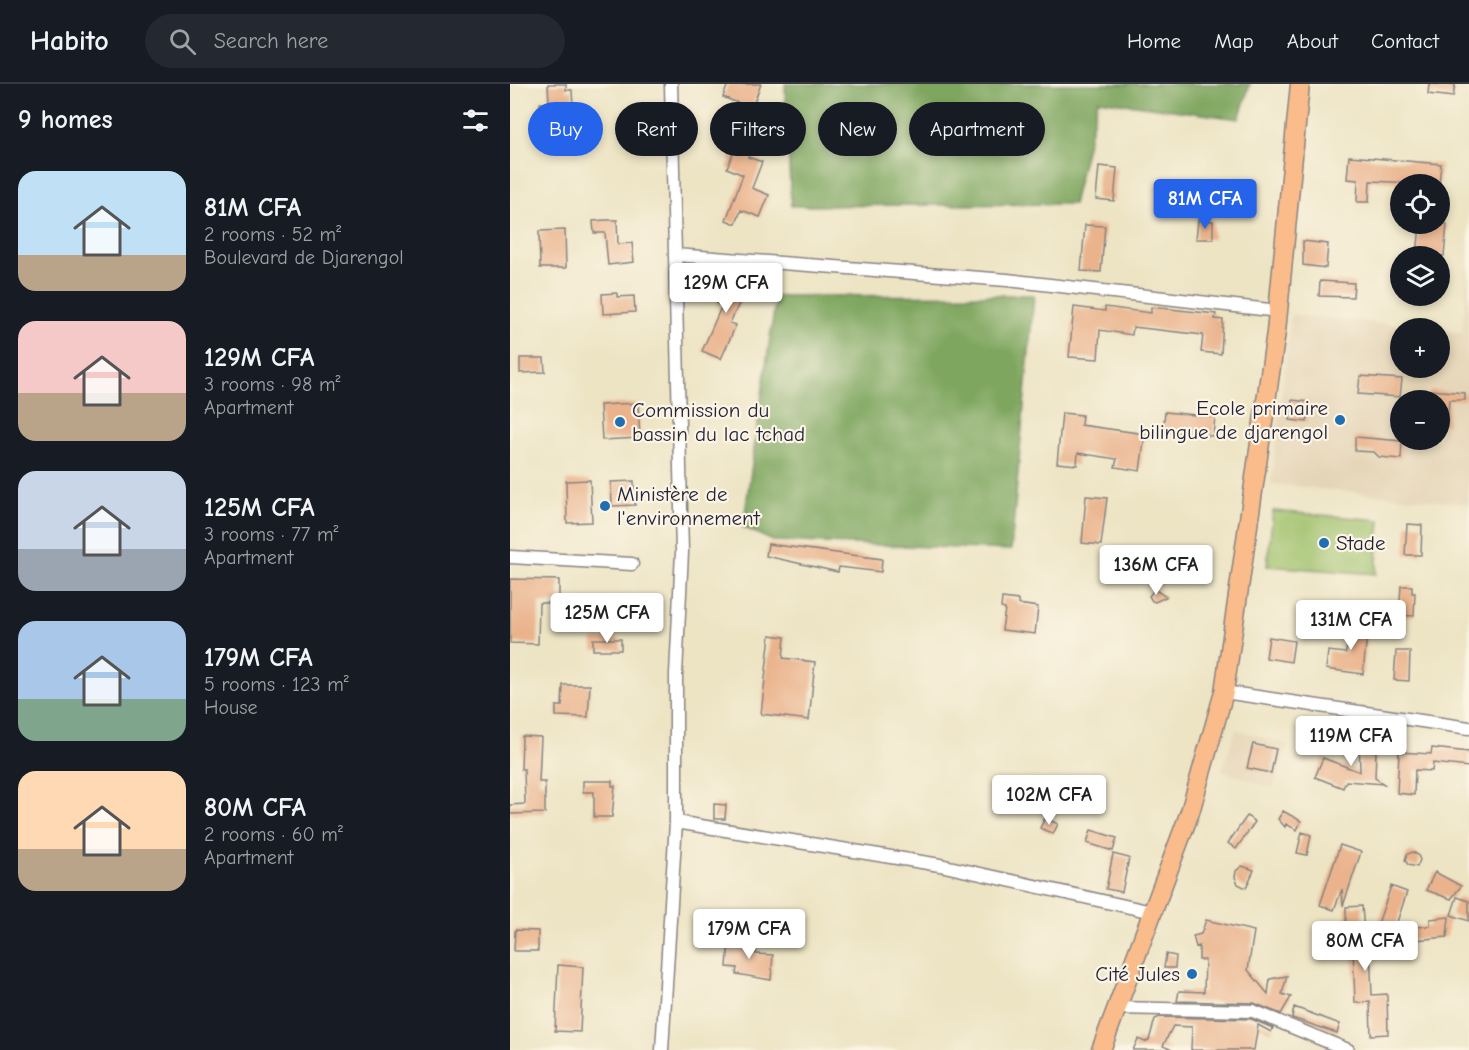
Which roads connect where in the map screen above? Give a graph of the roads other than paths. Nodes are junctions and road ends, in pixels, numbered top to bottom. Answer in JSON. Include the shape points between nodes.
{"nodes":[{"id":1,"x":671,"y":84,"type":"edge"},
{"id":2,"x":1300,"y":84,"type":"edge"},
{"id":3,"x":675,"y":255,"type":"junction"},
{"id":4,"x":1279,"y":311,"type":"junction"},
{"id":5,"x":510,"y":557,"type":"edge"},
{"id":6,"x":632,"y":564,"type":"dead end"},
{"id":7,"x":1224,"y":692,"type":"junction"},
{"id":8,"x":1469,"y":729,"type":"edge"},
{"id":9,"x":676,"y":822,"type":"junction"},
{"id":10,"x":1152,"y":912,"type":"junction"},
{"id":11,"x":1116,"y":1008,"type":"junction"},
{"id":12,"x":662,"y":1050,"type":"edge"},
{"id":13,"x":1101,"y":1050,"type":"edge"},
{"id":14,"x":1348,"y":1050,"type":"edge"}],
"edges":[{"from":1,"to":3,"type":"street"},
{"from":2,"to":4,"type":"main road"},
{"from":3,"to":4,"type":"street","via":[[1007,280]]},
{"from":3,"to":9,"type":"street","via":[[682,552],[676,674]]},
{"from":4,"to":7,"type":"main road"},
{"from":5,"to":6,"type":"street"},
{"from":7,"to":8,"type":"street"},
{"from":7,"to":10,"type":"main road","via":[[1190,812]]},
{"from":9,"to":10,"type":"street","via":[[940,864]]},
{"from":9,"to":12,"type":"street"},
{"from":10,"to":11,"type":"main road"},
{"from":11,"to":13,"type":"main road"},
{"from":11,"to":14,"type":"street","via":[[1253,1011]]}]}
